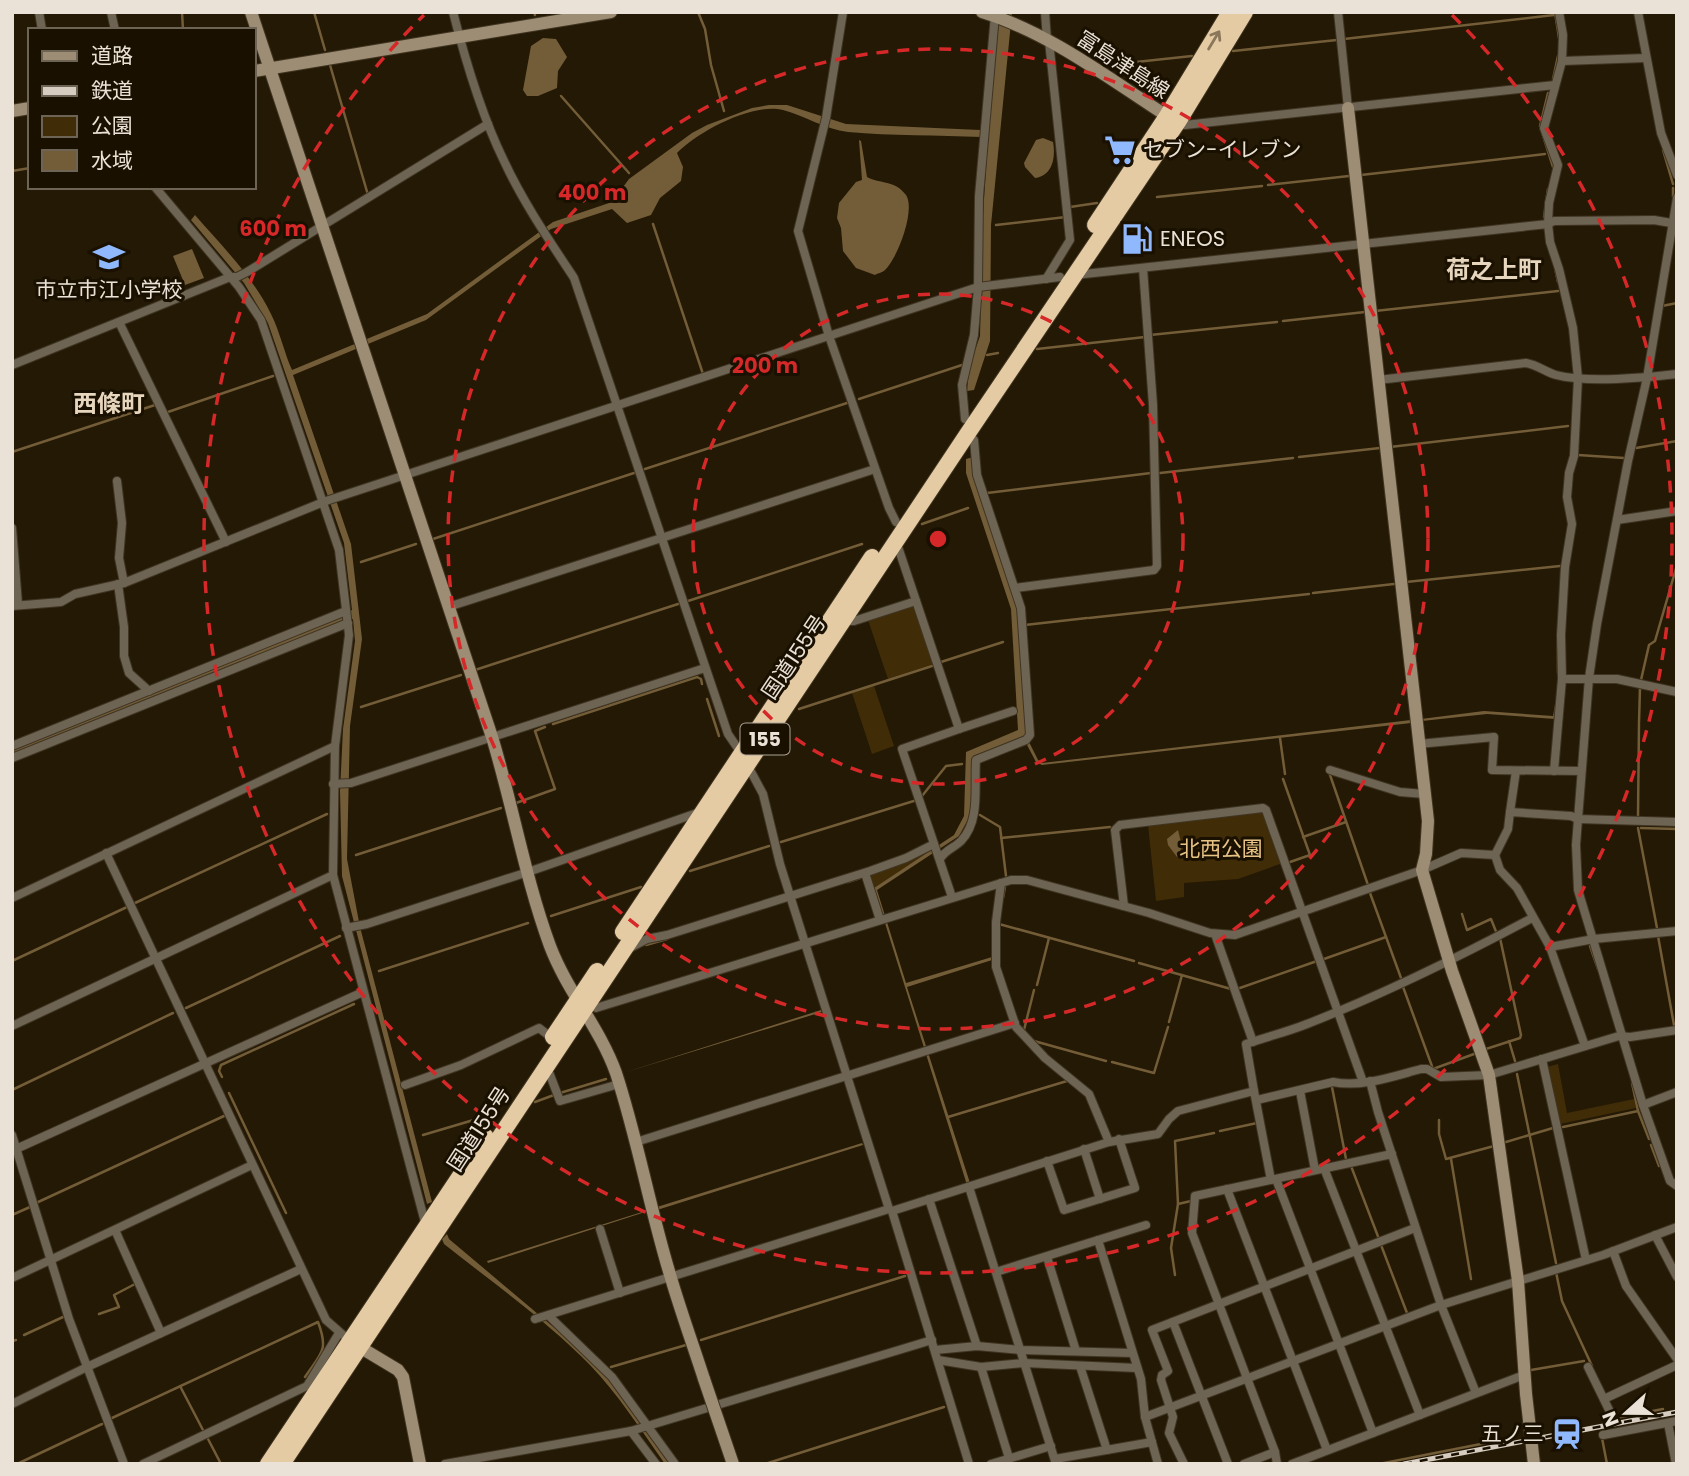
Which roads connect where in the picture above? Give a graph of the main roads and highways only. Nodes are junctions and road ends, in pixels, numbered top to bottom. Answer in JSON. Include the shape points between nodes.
{"nodes":[{"id":1,"x":1230,"y":12,"type":"edge"},
{"id":2,"x":1245,"y":12,"type":"edge"},
{"id":3,"x":1172,"y":119,"type":"junction"},
{"id":4,"x":966,"y":426,"type":"junction"},
{"id":5,"x":744,"y":759,"type":"junction"},
{"id":6,"x":583,"y":1006,"type":"junction"},
{"id":7,"x":350,"y":1340,"type":"junction"},
{"id":8,"x":268,"y":1464,"type":"edge"},
{"id":9,"x":282,"y":1464,"type":"edge"}],
"edges":[{"from":3,"to":1,"type":"highway","name":"国道155号","number":"155","one_way":true},
{"from":2,"to":3,"type":"highway","name":"国道155号","number":"155"},
{"from":3,"to":4,"type":"highway","name":"国道155号","number":"155","via":[[1060,277]]},
{"from":4,"to":5,"type":"highway","name":"国道155号","number":"155","via":[[896,522]]},
{"from":4,"to":5,"type":"highway","name":"国道155号","number":"155","via":[[844,621]]},
{"from":5,"to":6,"type":"highway","name":"国道155号","number":"155"},
{"from":5,"to":6,"type":"highway","name":"国道155号","number":"155","via":[[702,811]]},
{"from":6,"to":7,"type":"highway","name":"国道155号","number":"155"},
{"from":6,"to":7,"type":"highway","name":"国道155号","number":"155","via":[[552,1038]]},
{"from":7,"to":8,"type":"highway","name":"国道155号","number":"155"},
{"from":7,"to":9,"type":"highway","name":"国道155号","number":"155"}]}
